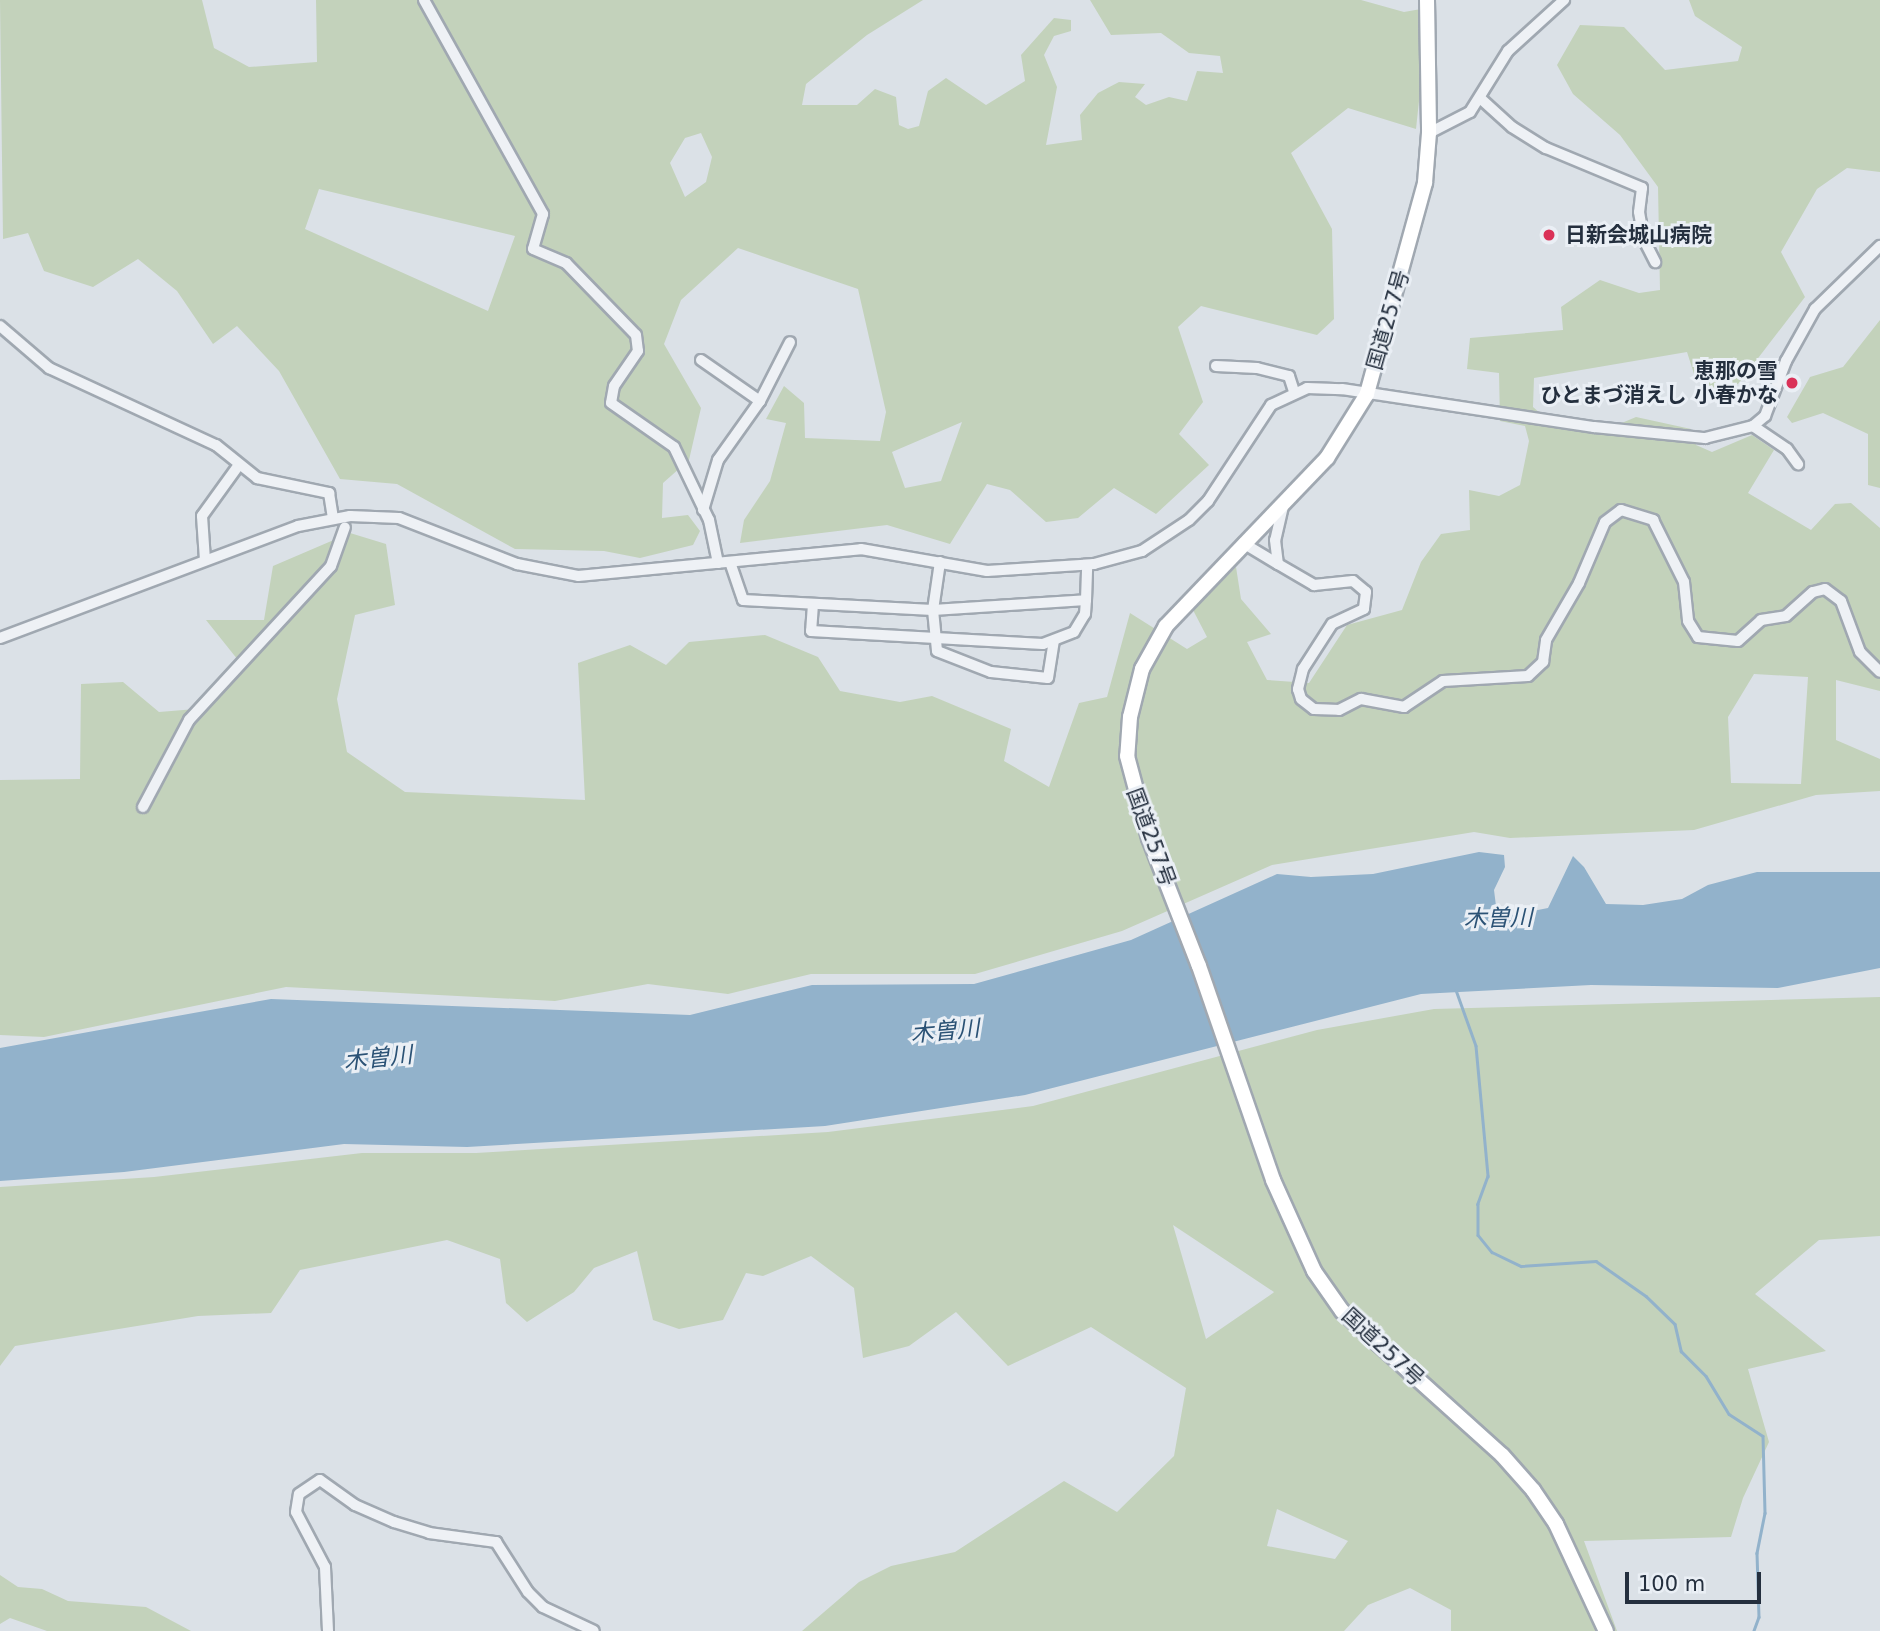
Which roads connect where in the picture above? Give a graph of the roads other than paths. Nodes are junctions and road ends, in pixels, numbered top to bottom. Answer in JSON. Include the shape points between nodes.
{"nodes":[{"id":1,"x":424,"y":0,"type":"edge"},
{"id":2,"x":1427,"y":0,"type":"edge"},
{"id":3,"x":1564,"y":0,"type":"edge"},
{"id":4,"x":1480,"y":98,"type":"junction"},
{"id":5,"x":1429,"y":133,"type":"junction"},
{"id":6,"x":1880,"y":246,"type":"edge"},
{"id":7,"x":1655,"y":262,"type":"dead end"},
{"id":8,"x":0,"y":326,"type":"edge"},
{"id":9,"x":790,"y":342,"type":"dead end"},
{"id":10,"x":701,"y":360,"type":"dead end"},
{"id":11,"x":1216,"y":366,"type":"dead end"},
{"id":12,"x":1294,"y":391,"type":"junction"},
{"id":13,"x":1367,"y":394,"type":"junction"},
{"id":14,"x":760,"y":401,"type":"junction"},
{"id":15,"x":1753,"y":426,"type":"junction"},
{"id":16,"x":1798,"y":464,"type":"dead end"},
{"id":17,"x":238,"y":466,"type":"junction"},
{"id":18,"x":1284,"y":502,"type":"junction"},
{"id":19,"x":703,"y":509,"type":"junction"},
{"id":20,"x":333,"y":518,"type":"junction"},
{"id":21,"x":345,"y":527,"type":"dead end"},
{"id":22,"x":1243,"y":543,"type":"junction"},
{"id":23,"x":205,"y":560,"type":"junction"},
{"id":24,"x":730,"y":562,"type":"junction"},
{"id":25,"x":940,"y":562,"type":"junction"},
{"id":26,"x":719,"y":564,"type":"junction"},
{"id":27,"x":1278,"y":564,"type":"junction"},
{"id":28,"x":1087,"y":565,"type":"junction"},
{"id":29,"x":1086,"y":600,"type":"junction"},
{"id":30,"x":813,"y":604,"type":"junction"},
{"id":31,"x":933,"y":610,"type":"junction"},
{"id":32,"x":933,"y":637,"type":"junction"},
{"id":33,"x":0,"y":638,"type":"edge"},
{"id":34,"x":1055,"y":641,"type":"junction"},
{"id":35,"x":1880,"y":672,"type":"edge"},
{"id":36,"x":143,"y":807,"type":"dead end"},
{"id":37,"x":328,"y":1631,"type":"edge"},
{"id":38,"x":594,"y":1631,"type":"edge"},
{"id":39,"x":1606,"y":1631,"type":"edge"}],
"edges":[{"from":1,"to":19,"type":"street","via":[[543,214],[533,249],[566,263],[636,335],[638,351],[614,386],[611,403],[674,447]]},
{"from":2,"to":5,"type":"highway","name":"国道257号"},
{"from":3,"to":4,"type":"street","via":[[1508,51]]},
{"from":4,"to":5,"type":"street","via":[[1470,112]]},
{"from":4,"to":7,"type":"street","via":[[1512,127],[1546,148],[1642,188],[1639,212],[1644,240]]},
{"from":5,"to":13,"type":"highway","name":"国道257号","via":[[1425,183]]},
{"from":6,"to":15,"type":"street","via":[[1815,309],[1786,360],[1765,416]]},
{"from":8,"to":17,"type":"street","via":[[49,368],[216,445]]},
{"from":9,"to":14,"type":"street"},
{"from":10,"to":14,"type":"street"},
{"from":11,"to":12,"type":"street","via":[[1257,368],[1289,376]]},
{"from":12,"to":13,"type":"street","via":[[1323,387]]},
{"from":12,"to":28,"type":"street","via":[[1262,417],[1208,501],[1189,520],[1142,551]]},
{"from":13,"to":15,"type":"street","via":[[1666,437],[1705,438]]},
{"from":13,"to":18,"type":"highway","name":"国道257号","via":[[1339,444]]},
{"from":14,"to":19,"type":"street","via":[[718,460]]},
{"from":15,"to":16,"type":"street","via":[[1787,449]]},
{"from":17,"to":20,"type":"street","via":[[257,478],[329,493]]},
{"from":17,"to":23,"type":"street","via":[[202,516]]},
{"from":18,"to":22,"type":"highway","name":"国道257号"},
{"from":18,"to":27,"type":"street","via":[[1275,540]]},
{"from":19,"to":26,"type":"street","via":[[717,544]]},
{"from":20,"to":23,"type":"street"},
{"from":20,"to":26,"type":"street","via":[[398,518],[517,564],[560,574],[605,576]]},
{"from":21,"to":36,"type":"street","via":[[331,566],[189,720]]},
{"from":22,"to":27,"type":"street"},
{"from":22,"to":39,"type":"highway","name":"国道257号","via":[[1166,626],[1142,669],[1129,724],[1130,779],[1291,1228],[1342,1311],[1502,1455],[1533,1490],[1556,1524]]},
{"from":23,"to":33,"type":"street"},
{"from":24,"to":25,"type":"street","via":[[861,550]]},
{"from":24,"to":26,"type":"street"},
{"from":24,"to":30,"type":"street","via":[[743,600]]},
{"from":25,"to":28,"type":"street","via":[[1007,572]]},
{"from":25,"to":31,"type":"street"},
{"from":27,"to":35,"type":"street","via":[[1314,585],[1353,581],[1366,592],[1364,609],[1332,624],[1303,669],[1298,689],[1301,699],[1314,709],[1339,710],[1360,699],[1404,707],[1443,681],[1528,676],[1543,662],[1546,640],[1580,583],[1605,522],[1621,510],[1653,520],[1684,582],[1688,621],[1698,637],[1738,641],[1761,620],[1786,616],[1812,592],[1825,589],[1848,614],[1860,652]]},
{"from":28,"to":29,"type":"street"},
{"from":29,"to":31,"type":"street"},
{"from":29,"to":34,"type":"street","via":[[1085,614],[1074,632]]},
{"from":30,"to":31,"type":"street"},
{"from":30,"to":32,"type":"street","via":[[811,631]]},
{"from":31,"to":32,"type":"street"},
{"from":32,"to":34,"type":"street"},
{"from":32,"to":34,"type":"street","via":[[937,651],[991,672],[1048,678]]},
{"from":37,"to":38,"type":"street","via":[[325,1567],[296,1512],[299,1494],[320,1480],[355,1505],[394,1522],[429,1533],[496,1542],[543,1607]]}]}
